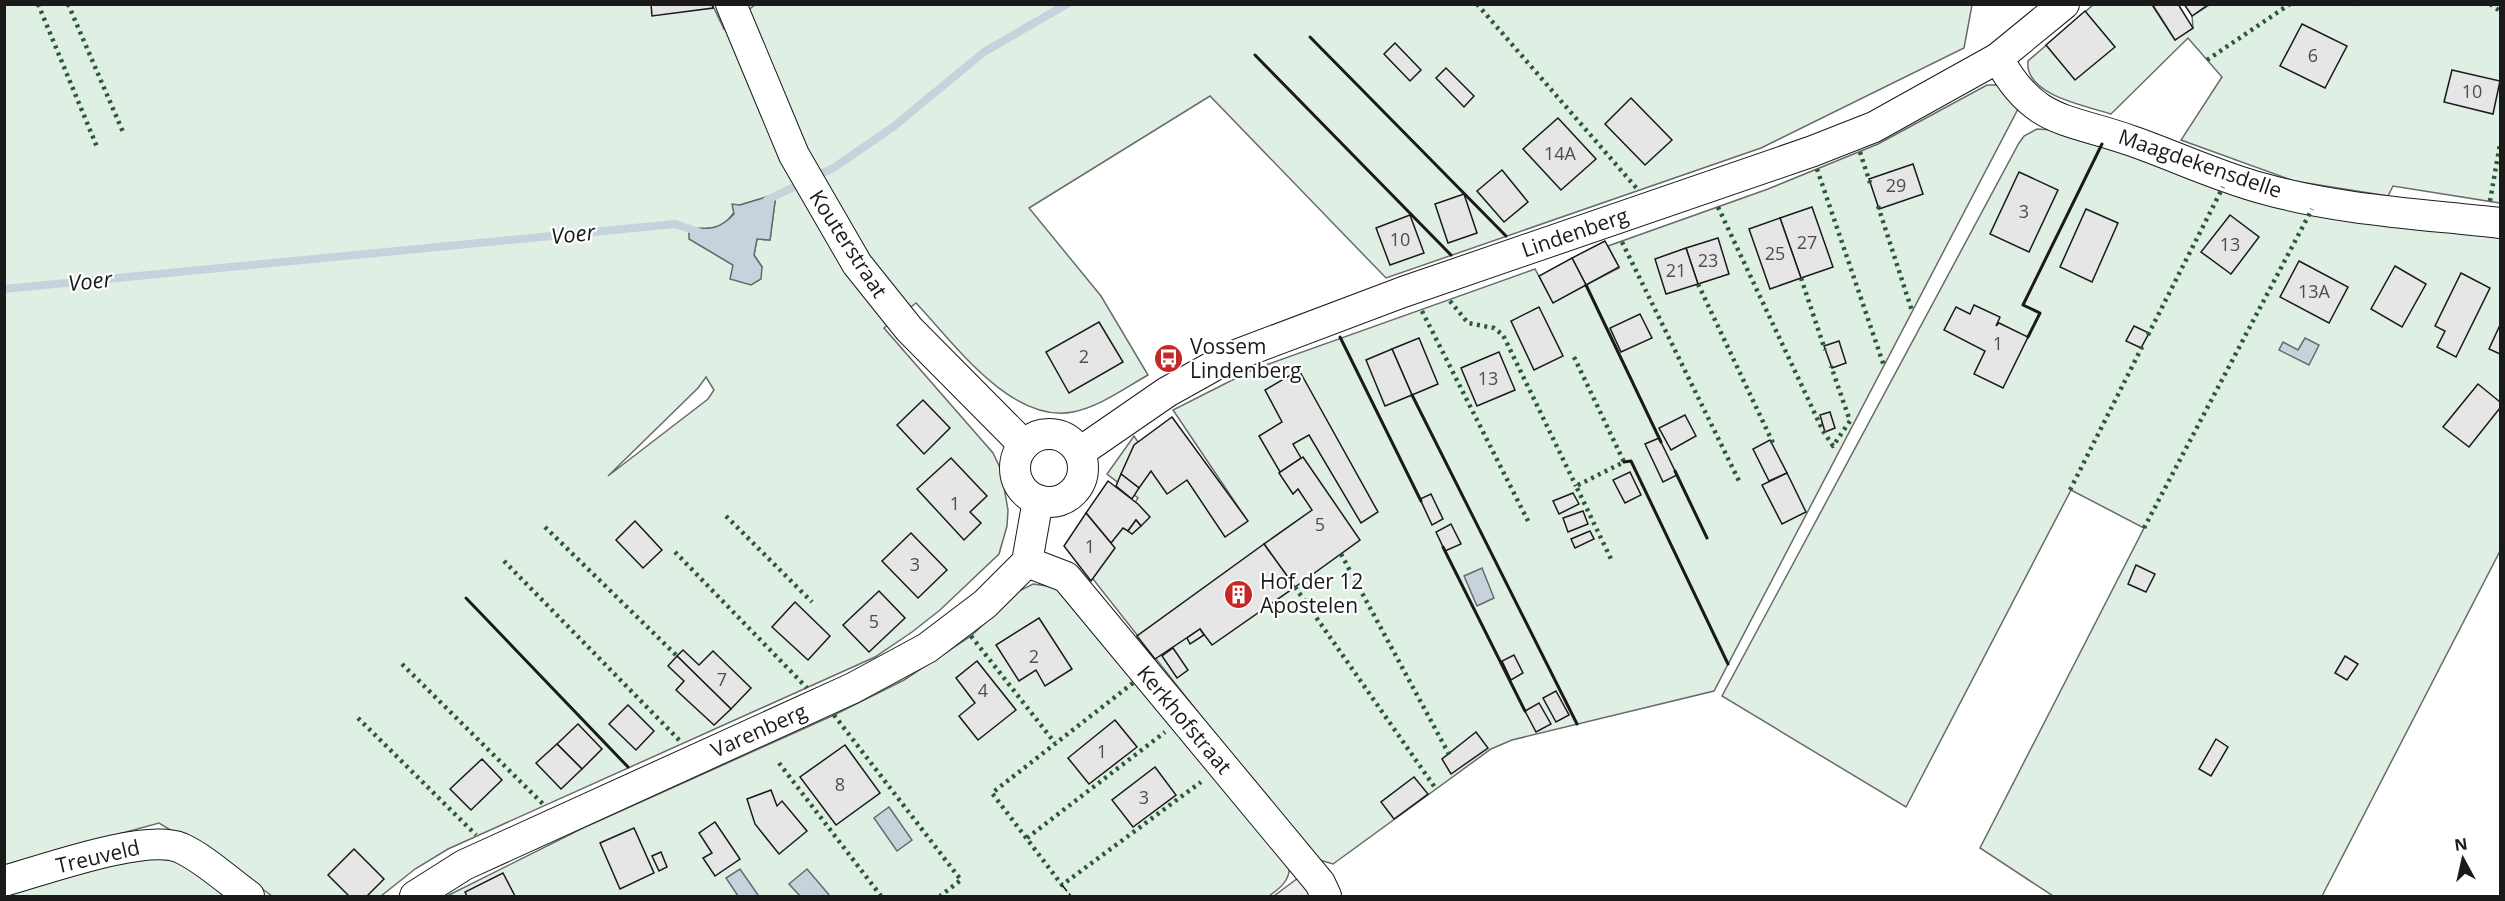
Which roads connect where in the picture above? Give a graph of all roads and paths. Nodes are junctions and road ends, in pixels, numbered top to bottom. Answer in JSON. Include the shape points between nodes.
{"nodes":[{"id":1,"x":731,"y":4,"type":"edge"},
{"id":2,"x":2064,"y":4,"type":"edge"},
{"id":3,"x":1998,"y":58,"type":"junction"},
{"id":4,"x":2500,"y":223,"type":"edge"},
{"id":5,"x":1024,"y":445,"type":"junction"},
{"id":6,"x":1080,"y":452,"type":"junction"},
{"id":7,"x":1038,"y":500,"type":"junction"},
{"id":8,"x":1027,"y":562,"type":"junction"},
{"id":9,"x":4,"y":880,"type":"edge"},
{"id":10,"x":249,"y":897,"type":"edge"},
{"id":11,"x":415,"y":897,"type":"edge"},
{"id":12,"x":1326,"y":897,"type":"edge"}],
"edges":[{"from":1,"to":5,"type":"street","name":"Kouterstraat","via":[[798,164],[857,264],[909,329]]},
{"from":2,"to":3,"type":"street","name":"Lindenberg"},
{"from":3,"to":4,"type":"street","name":"Maagdekensdelle","via":[[2016,89],[2049,115],[2261,188],[2326,201]]},
{"from":3,"to":6,"type":"street","name":"Lindenberg","via":[[1874,127],[1813,152],[1403,292],[1228,358],[1167,392]]},
{"from":5,"to":6,"type":"street","via":[[1032,438],[1053,434],[1064,437]]},
{"from":5,"to":7,"type":"street","via":[[1015,465],[1016,476],[1028,495]]},
{"from":6,"to":7,"type":"street","via":[[1084,463],[1079,486],[1061,500]]},
{"from":7,"to":8,"type":"street"},
{"from":8,"to":11,"type":"street","name":"Varenberg","via":[[985,604],[927,648],[890,670],[464,866]]},
{"from":8,"to":12,"type":"street","name":"Kerkhofstraat","via":[[1066,577],[1320,883]]},
{"from":9,"to":10,"type":"street","name":"Treuveld","via":[[124,848],[161,844],[180,848]]}]}
